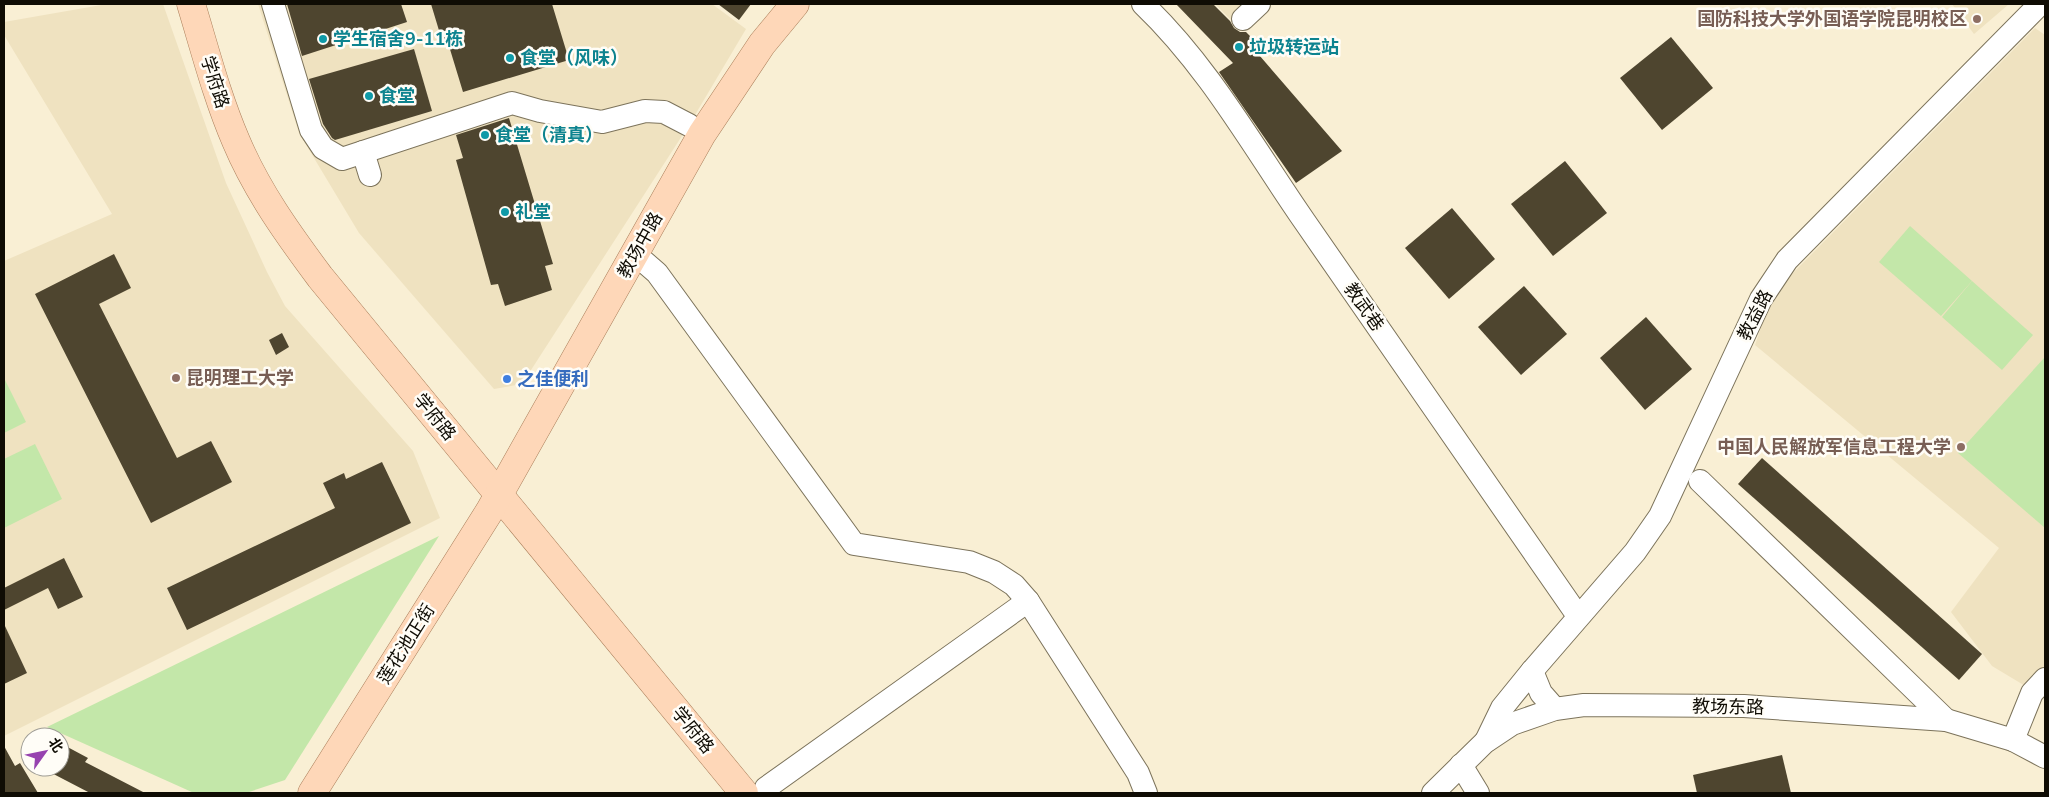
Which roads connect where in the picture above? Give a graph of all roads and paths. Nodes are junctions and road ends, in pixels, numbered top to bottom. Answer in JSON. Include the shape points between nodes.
{"nodes":[{"id":1,"x":191,"y":4,"type":"edge"},
{"id":2,"x":272,"y":4,"type":"edge"},
{"id":3,"x":795,"y":4,"type":"edge"},
{"id":4,"x":1143,"y":4,"type":"edge"},
{"id":5,"x":2040,"y":4,"type":"edge"},
{"id":6,"x":689,"y":125,"type":"dead end"},
{"id":7,"x":363,"y":152,"type":"junction"},
{"id":8,"x":370,"y":175,"type":"dead end"},
{"id":9,"x":635,"y":254,"type":"junction"},
{"id":10,"x":1700,"y":481,"type":"dead end"},
{"id":11,"x":498,"y":494,"type":"junction"},
{"id":12,"x":1028,"y":601,"type":"junction"},
{"id":13,"x":1578,"y":616,"type":"junction"},
{"id":14,"x":1532,"y":671,"type":"junction"},
{"id":15,"x":2045,"y":679,"type":"edge"},
{"id":16,"x":1555,"y":709,"type":"junction"},
{"id":17,"x":1946,"y":720,"type":"junction"},
{"id":18,"x":2013,"y":740,"type":"junction"},
{"id":19,"x":1485,"y":742,"type":"junction"},
{"id":20,"x":2045,"y":757,"type":"edge"},
{"id":21,"x":1462,"y":765,"type":"junction"},
{"id":22,"x":755,"y":791,"type":"edge"},
{"id":23,"x":312,"y":793,"type":"edge"},
{"id":24,"x":1146,"y":793,"type":"edge"},
{"id":25,"x":1432,"y":793,"type":"edge"},
{"id":26,"x":1478,"y":793,"type":"edge"}],
"edges":[{"from":1,"to":11,"type":"main road","name":"学府路","via":[[219,99],[236,142],[279,221],[320,277]]},
{"from":2,"to":7,"type":"street","via":[[311,130],[323,148],[342,159]]},
{"from":3,"to":9,"type":"main road","name":"教场中路","via":[[762,44],[702,134]]},
{"from":4,"to":13,"type":"street","name":"教武巷","via":[[1168,28],[1204,72]]},
{"from":5,"to":13,"type":"street","name":"教益路","via":[[1787,260],[1761,299],[1660,516],[1635,552]]},
{"from":6,"to":7,"type":"street","via":[[664,112],[645,111],[602,122],[512,103]]},
{"from":7,"to":8,"type":"street"},
{"from":9,"to":11,"type":"main road","name":"教场中路"},
{"from":9,"to":12,"type":"street","via":[[657,274],[854,544],[969,562],[1014,585]]},
{"from":10,"to":17,"type":"street"},
{"from":11,"to":22,"type":"main road","name":"学府路"},
{"from":11,"to":23,"type":"main road","name":"莲花池正街"},
{"from":12,"to":22,"type":"street"},
{"from":12,"to":24,"type":"street","via":[[1138,773]]},
{"from":13,"to":14,"type":"street","name":"教益路"},
{"from":14,"to":16,"type":"street","via":[[1541,692]]},
{"from":14,"to":19,"type":"street","name":"教益路","via":[[1502,708]]},
{"from":15,"to":18,"type":"street","via":[[2032,693]]},
{"from":16,"to":17,"type":"street","name":"教场东路","via":[[1584,706],[1744,706]]},
{"from":16,"to":19,"type":"street","name":"教场东路","via":[[1512,724]]},
{"from":17,"to":18,"type":"street","name":"教场东路"},
{"from":18,"to":20,"type":"street","name":"教场东路"},
{"from":19,"to":21,"type":"street","name":"教场东路"},
{"from":21,"to":25,"type":"street","name":"教场东路"},
{"from":21,"to":26,"type":"street"}]}
